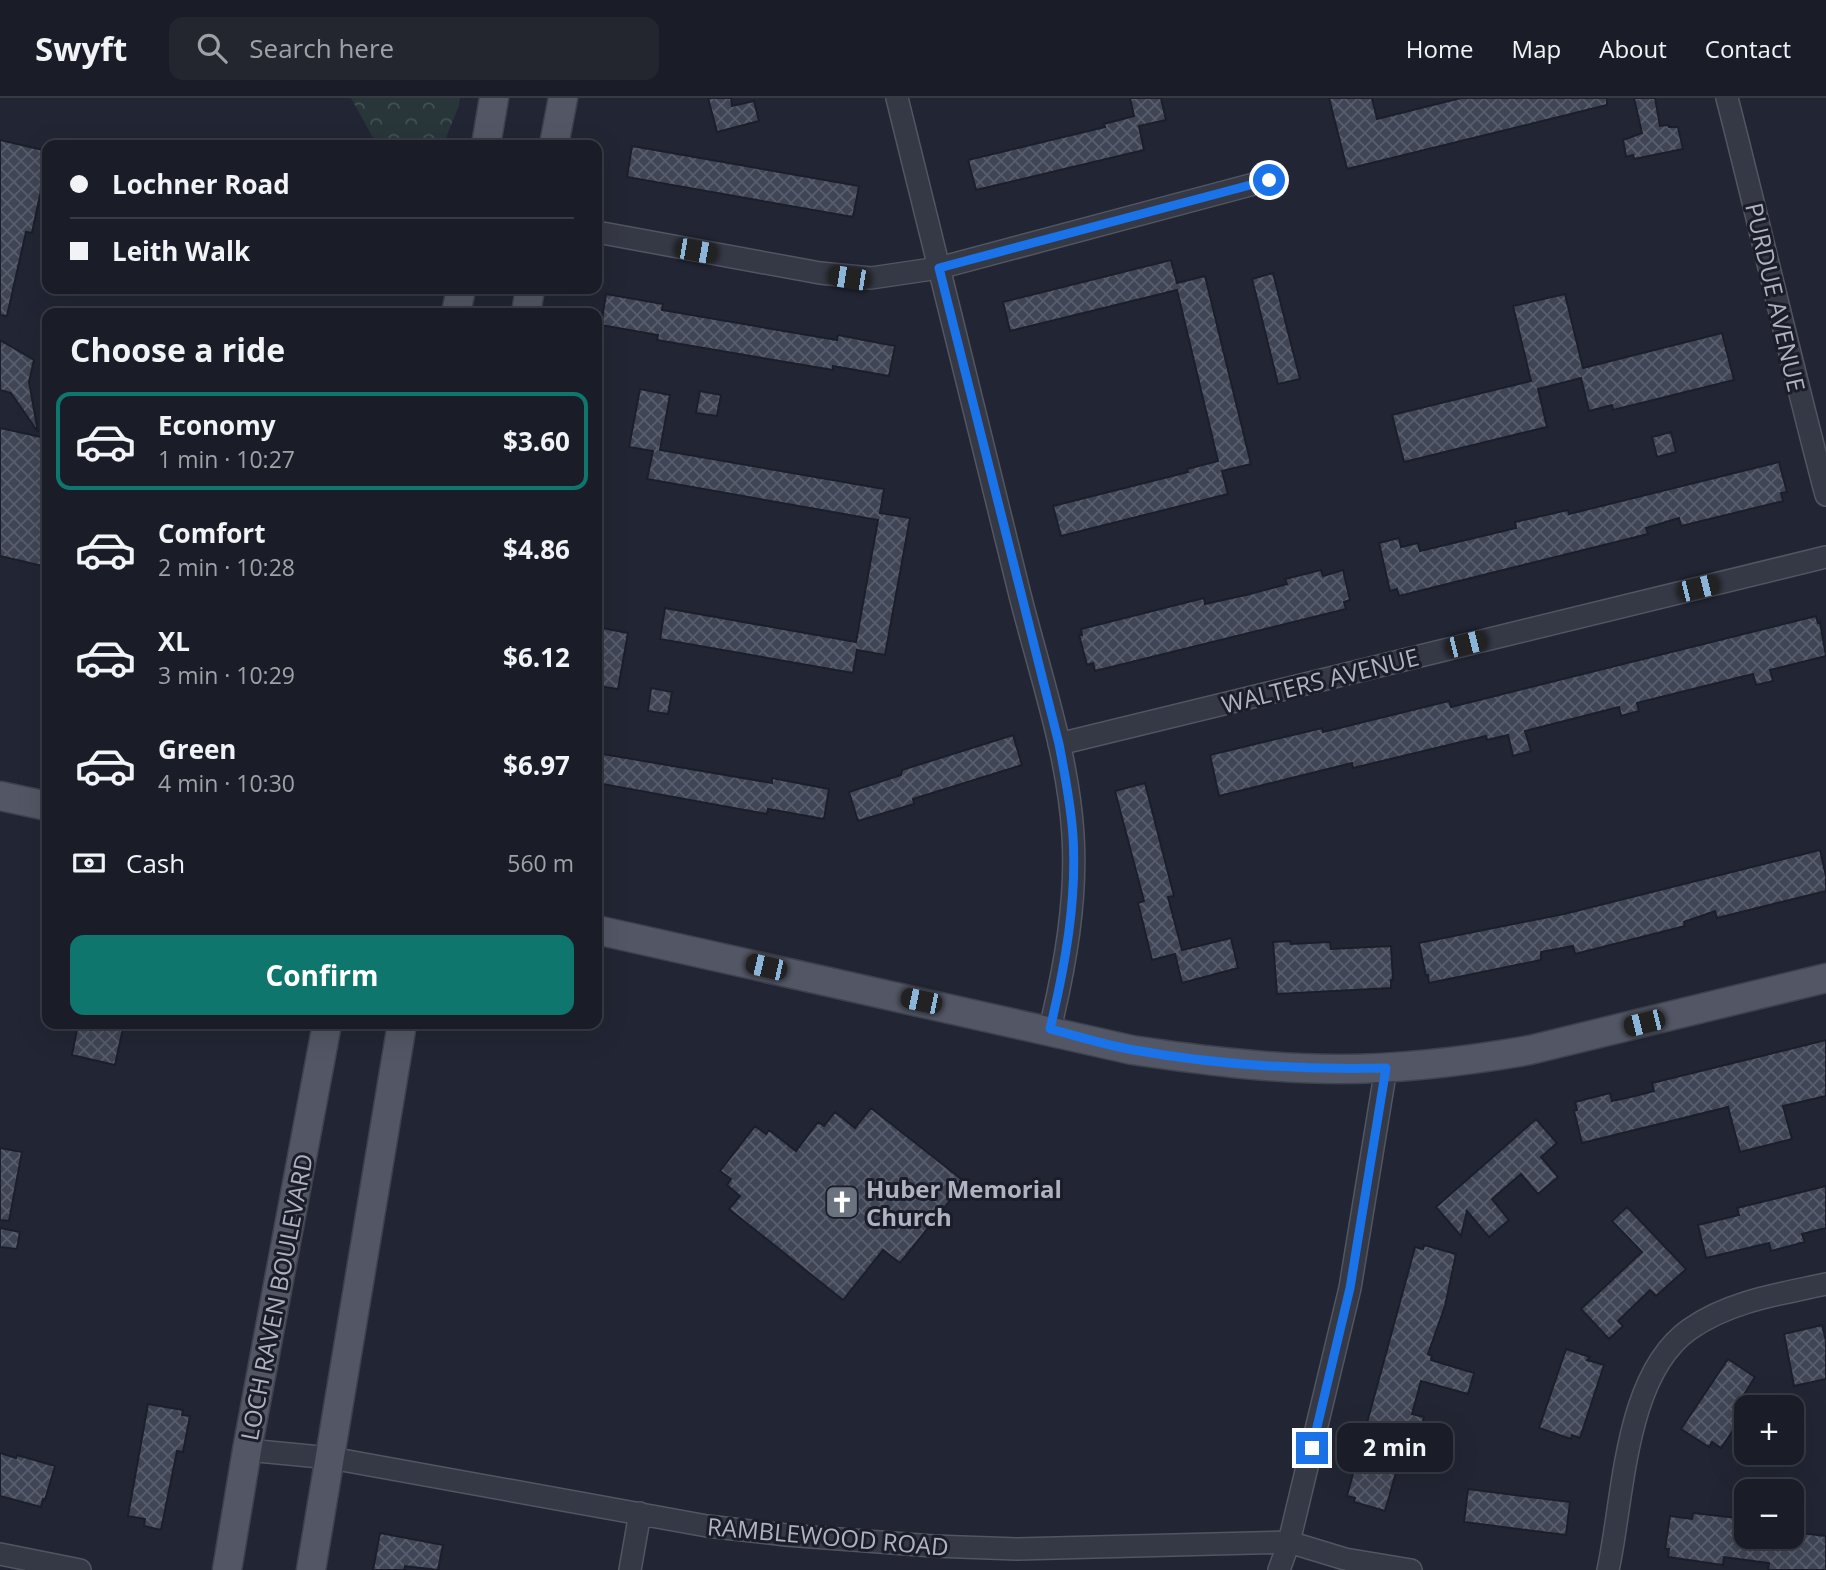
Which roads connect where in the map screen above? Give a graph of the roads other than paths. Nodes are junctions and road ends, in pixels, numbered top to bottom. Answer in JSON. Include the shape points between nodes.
{"nodes":[{"id":1,"x":494,"y":98,"type":"edge"},
{"id":2,"x":563,"y":98,"type":"edge"},
{"id":3,"x":897,"y":98,"type":"edge"},
{"id":4,"x":1727,"y":98,"type":"edge"},
{"id":5,"x":487,"y":140,"type":"edge"},
{"id":6,"x":555,"y":140,"type":"edge"},
{"id":7,"x":1269,"y":180,"type":"dead end"},
{"id":8,"x":602,"y":234,"type":"edge"},
{"id":9,"x":939,"y":268,"type":"junction"},
{"id":10,"x":1826,"y":495,"type":"edge"},
{"id":11,"x":1826,"y":557,"type":"edge"},
{"id":12,"x":1059,"y":744,"type":"junction"},
{"id":13,"x":0,"y":796,"type":"edge"},
{"id":14,"x":42,"y":805,"type":"edge"},
{"id":15,"x":602,"y":931,"type":"edge"},
{"id":16,"x":1826,"y":978,"type":"edge"},
{"id":17,"x":326,"y":1029,"type":"edge"},
{"id":18,"x":401,"y":1029,"type":"edge"},
{"id":19,"x":1050,"y":1029,"type":"junction"},
{"id":20,"x":1386,"y":1068,"type":"junction"},
{"id":21,"x":1826,"y":1284,"type":"edge"},
{"id":22,"x":247,"y":1450,"type":"junction"},
{"id":23,"x":331,"y":1458,"type":"junction"},
{"id":24,"x":640,"y":1513,"type":"junction"},
{"id":25,"x":1289,"y":1542,"type":"junction"},
{"id":26,"x":0,"y":1554,"type":"edge"},
{"id":27,"x":80,"y":1570,"type":"edge"},
{"id":28,"x":228,"y":1570,"type":"edge"},
{"id":29,"x":311,"y":1570,"type":"edge"},
{"id":30,"x":630,"y":1570,"type":"edge"},
{"id":31,"x":1279,"y":1570,"type":"edge"},
{"id":32,"x":1411,"y":1570,"type":"edge"},
{"id":33,"x":1608,"y":1570,"type":"edge"}],
"edges":[{"from":1,"to":5,"type":"main road"},
{"from":2,"to":6,"type":"main road"},
{"from":3,"to":9,"type":"street"},
{"from":4,"to":10,"type":"street","name":"PURDUE AVENUE"},
{"from":7,"to":9,"type":"street"},
{"from":8,"to":9,"type":"street","via":[[849,278]]},
{"from":9,"to":12,"type":"street"},
{"from":11,"to":12,"type":"street","name":"WALTERS AVENUE"},
{"from":12,"to":19,"type":"street","via":[[1073,835],[1074,887]]},
{"from":13,"to":14,"type":"main road"},
{"from":15,"to":19,"type":"main road"},
{"from":16,"to":20,"type":"main road","via":[[1530,1050]]},
{"from":17,"to":22,"type":"main road","name":"LOCH RAVEN BOULEVARD"},
{"from":18,"to":23,"type":"main road"},
{"from":19,"to":20,"type":"main road","via":[[1132,1050],[1206,1060]]},
{"from":20,"to":25,"type":"street","via":[[1350,1288]]},
{"from":21,"to":33,"type":"street","via":[[1738,1305],[1690,1329],[1672,1344],[1647,1386],[1635,1422]]},
{"from":22,"to":23,"type":"street","name":"RAMBLEWOOD ROAD"},
{"from":22,"to":28,"type":"main road","name":"LOCH RAVEN BOULEVARD"},
{"from":23,"to":24,"type":"street","name":"RAMBLEWOOD ROAD"},
{"from":23,"to":29,"type":"main road"},
{"from":24,"to":25,"type":"street","name":"RAMBLEWOOD ROAD","via":[[706,1526],[933,1546],[1102,1548]]},
{"from":24,"to":30,"type":"street"},
{"from":25,"to":31,"type":"street"},
{"from":25,"to":32,"type":"street","name":"RAMBLEWOOD ROAD"},
{"from":26,"to":27,"type":"street"}]}
